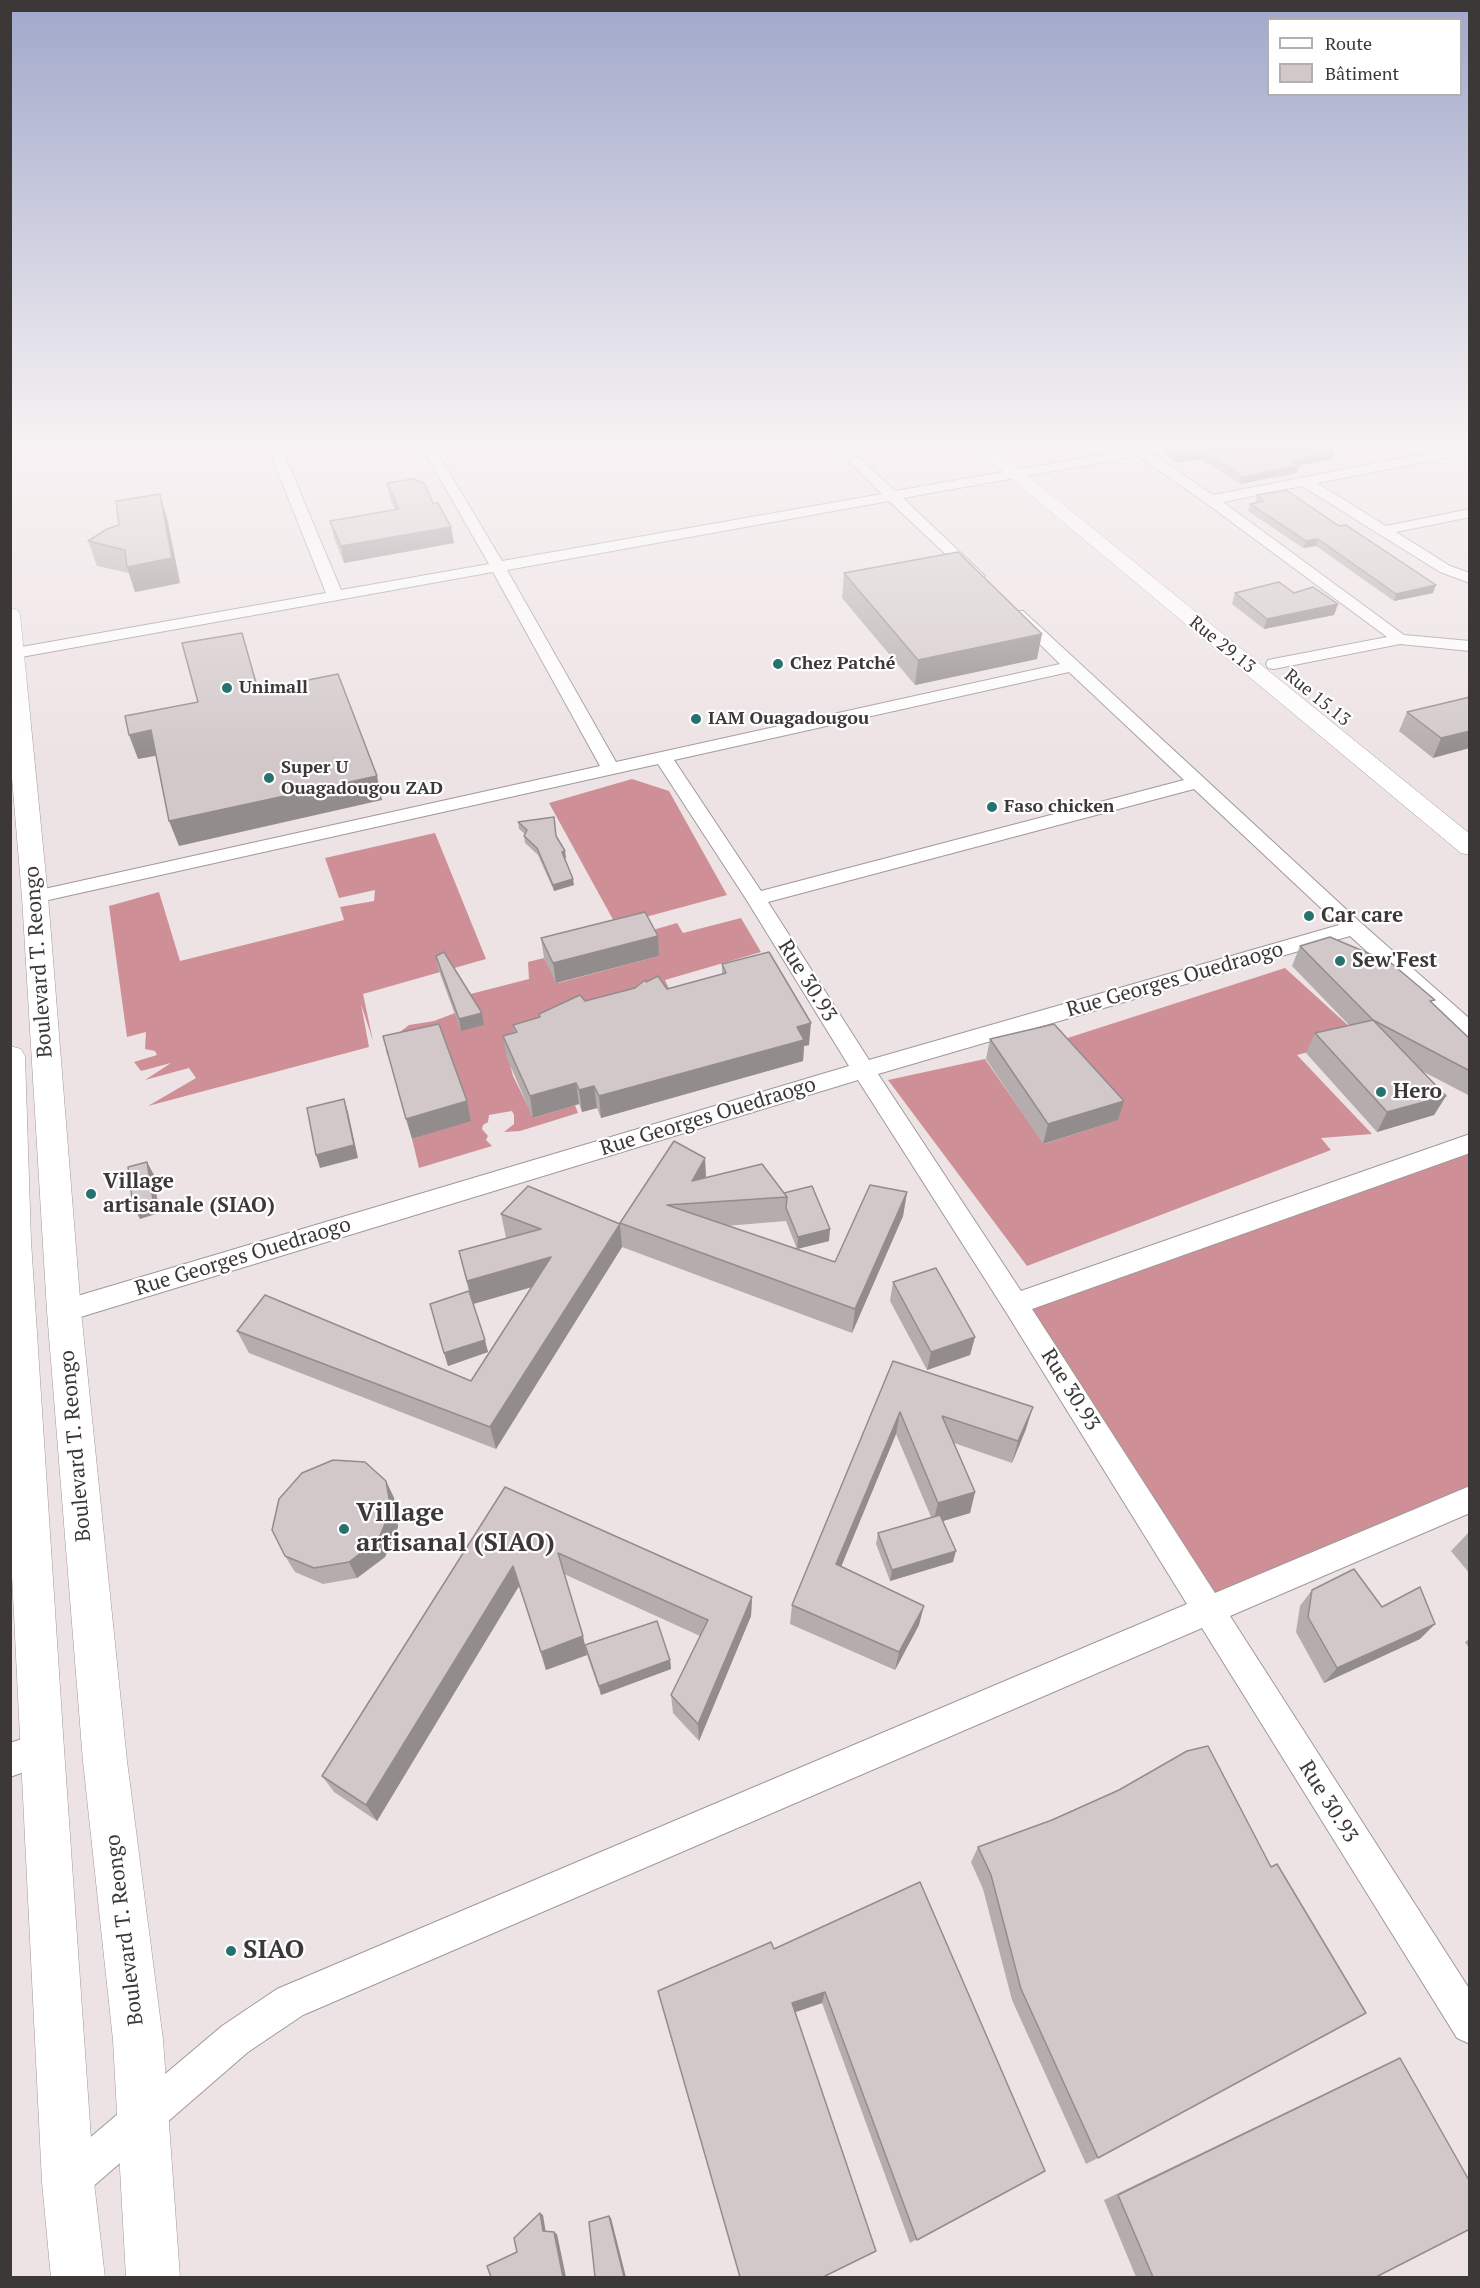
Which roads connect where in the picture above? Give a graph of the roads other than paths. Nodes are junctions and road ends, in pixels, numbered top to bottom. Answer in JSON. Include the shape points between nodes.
{"nodes":[{"id":1,"x":316,"y":549,"type":"edge"},
{"id":2,"x":487,"y":549,"type":"edge"},
{"id":3,"x":589,"y":549,"type":"edge"},
{"id":4,"x":948,"y":549,"type":"edge"},
{"id":5,"x":1115,"y":549,"type":"edge"},
{"id":6,"x":1123,"y":549,"type":"edge"},
{"id":7,"x":1277,"y":549,"type":"edge"},
{"id":8,"x":1411,"y":549,"type":"edge"},
{"id":9,"x":497,"y":565,"type":"junction"},
{"id":10,"x":1470,"y":579,"type":"edge"},
{"id":11,"x":986,"y":585,"type":"edge"},
{"id":12,"x":335,"y":594,"type":"junction"},
{"id":13,"x":1004,"y":601,"type":"edge"},
{"id":14,"x":10,"y":614,"type":"edge"},
{"id":15,"x":1400,"y":639,"type":"junction"},
{"id":16,"x":1470,"y":646,"type":"edge"},
{"id":17,"x":12,"y":660,"type":"edge"},
{"id":18,"x":1274,"y":664,"type":"junction"},
{"id":19,"x":1072,"y":666,"type":"junction"},
{"id":20,"x":664,"y":759,"type":"junction"},
{"id":21,"x":610,"y":768,"type":"junction"},
{"id":22,"x":1198,"y":782,"type":"junction"},
{"id":23,"x":1456,"y":809,"type":"dead end"},
{"id":24,"x":1470,"y":847,"type":"edge"},
{"id":25,"x":35,"y":897,"type":"junction"},
{"id":26,"x":756,"y":899,"type":"junction"},
{"id":27,"x":1354,"y":928,"type":"junction"},
{"id":28,"x":1470,"y":1032,"type":"edge"},
{"id":29,"x":10,"y":1056,"type":"edge"},
{"id":30,"x":863,"y":1070,"type":"junction"},
{"id":31,"x":1470,"y":1143,"type":"edge"},
{"id":32,"x":13,"y":1175,"type":"edge"},
{"id":33,"x":1015,"y":1304,"type":"junction"},
{"id":34,"x":64,"y":1311,"type":"junction"},
{"id":35,"x":1470,"y":1499,"type":"edge"},
{"id":36,"x":1207,"y":1611,"type":"junction"},
{"id":37,"x":26,"y":1755,"type":"edge"},
{"id":38,"x":1470,"y":2025,"type":"edge"},
{"id":39,"x":142,"y":2119,"type":"junction"},
{"id":40,"x":68,"y":2182,"type":"junction"},
{"id":41,"x":78,"y":2277,"type":"edge"},
{"id":42,"x":153,"y":2277,"type":"edge"}],
"edges":[{"from":1,"to":12,"type":"street"},
{"from":2,"to":9,"type":"street"},
{"from":3,"to":9,"type":"street"},
{"from":4,"to":11,"type":"street"},
{"from":5,"to":24,"type":"main road","name":"Rue 29.13"},
{"from":6,"to":18,"type":"main road","name":"Rue 15.13"},
{"from":7,"to":15,"type":"street"},
{"from":8,"to":10,"type":"street"},
{"from":9,"to":12,"type":"street"},
{"from":9,"to":21,"type":"street"},
{"from":12,"to":17,"type":"street"},
{"from":13,"to":19,"type":"street"},
{"from":14,"to":17,"type":"main road","name":"Boulevard T. Reongo"},
{"from":15,"to":16,"type":"street"},
{"from":15,"to":18,"type":"street"},
{"from":17,"to":25,"type":"main road","name":"Boulevard T. Reongo"},
{"from":18,"to":23,"type":"main road","name":"Rue 15.13"},
{"from":19,"to":20,"type":"street"},
{"from":19,"to":22,"type":"street"},
{"from":20,"to":21,"type":"street"},
{"from":20,"to":26,"type":"street","name":"Rue 30.93"},
{"from":21,"to":25,"type":"street"},
{"from":22,"to":26,"type":"street"},
{"from":22,"to":27,"type":"street"},
{"from":25,"to":34,"type":"main road","name":"Boulevard T. Reongo"},
{"from":26,"to":30,"type":"street","name":"Rue 30.93"},
{"from":27,"to":28,"type":"street"},
{"from":27,"to":30,"type":"street","name":"Rue Georges Ouedraogo"},
{"from":29,"to":32,"type":"main road","name":"Boulevard T. Reongo"},
{"from":30,"to":33,"type":"street","name":"Rue 30.93"},
{"from":30,"to":34,"type":"street","name":"Rue Georges Ouedraogo"},
{"from":31,"to":33,"type":"street"},
{"from":32,"to":37,"type":"main road","name":"Boulevard T. Reongo"},
{"from":33,"to":36,"type":"street","name":"Rue 30.93"},
{"from":34,"to":39,"type":"main road","name":"Boulevard T. Reongo","via":[[105,1761],[138,2040]]},
{"from":35,"to":36,"type":"street"},
{"from":36,"to":38,"type":"street","name":"Rue 30.93"},
{"from":36,"to":39,"type":"street","via":[[290,2002],[235,2039]]},
{"from":37,"to":40,"type":"main road","name":"Boulevard T. Reongo"},
{"from":39,"to":40,"type":"street"},
{"from":39,"to":42,"type":"main road","name":"Boulevard T. Reongo"},
{"from":40,"to":41,"type":"main road","name":"Boulevard T. Reongo"}]}
